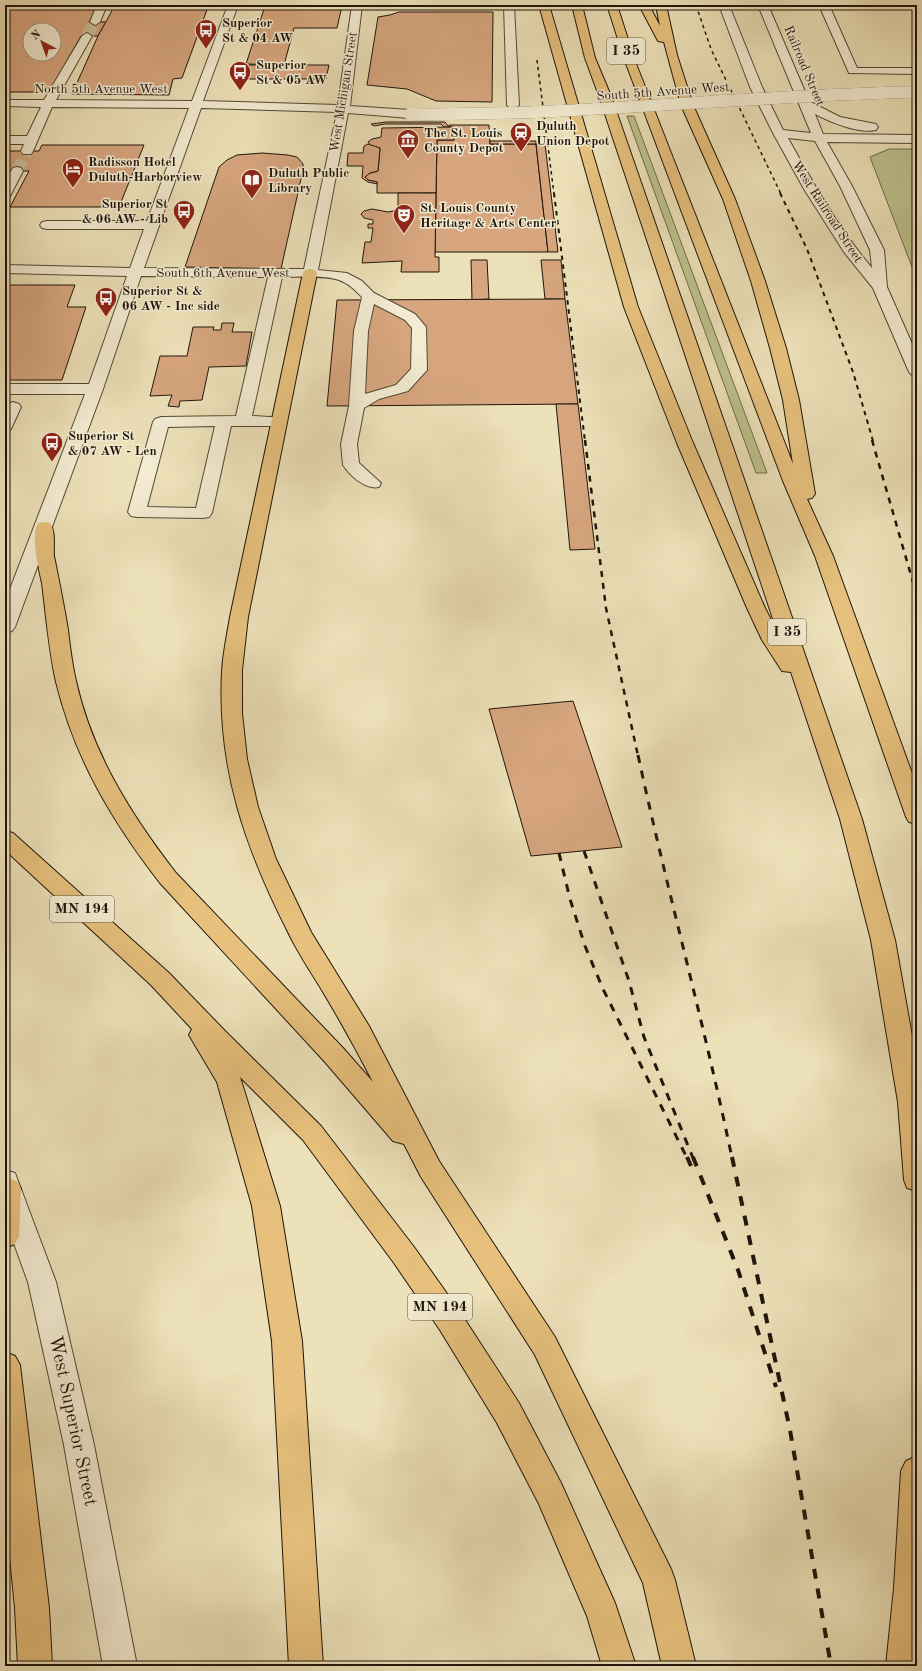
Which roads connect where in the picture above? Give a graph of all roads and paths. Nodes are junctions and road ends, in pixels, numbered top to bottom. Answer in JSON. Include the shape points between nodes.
{"nodes":[{"id":1,"x":102,"y":5,"type":"edge"},
{"id":2,"x":233,"y":5,"type":"edge"},
{"id":3,"x":357,"y":5,"type":"edge"},
{"id":4,"x":509,"y":5,"type":"edge"},
{"id":5,"x":577,"y":5,"type":"edge"},
{"id":6,"x":612,"y":5,"type":"edge"},
{"id":7,"x":724,"y":5,"type":"edge"},
{"id":8,"x":763,"y":5,"type":"edge"},
{"id":9,"x":824,"y":5,"type":"edge"},
{"id":10,"x":545,"y":8,"type":"edge"},
{"id":11,"x":645,"y":8,"type":"edge"},
{"id":12,"x":662,"y":8,"type":"edge"},
{"id":13,"x":95,"y":22,"type":"tunnel mouth"},
{"id":14,"x":87,"y":36,"type":"tunnel mouth"},
{"id":15,"x":672,"y":55,"type":"junction"},
{"id":16,"x":917,"y":71,"type":"edge"},
{"id":17,"x":917,"y":92,"type":"edge"},
{"id":18,"x":5,"y":103,"type":"edge"},
{"id":19,"x":48,"y":103,"type":"junction"},
{"id":20,"x":804,"y":103,"type":"junction"},
{"id":21,"x":196,"y":104,"type":"junction"},
{"id":22,"x":513,"y":105,"type":"dead end"},
{"id":23,"x":686,"y":105,"type":"junction"},
{"id":24,"x":574,"y":112,"type":"junction"},
{"id":25,"x":342,"y":113,"type":"junction"},
{"id":26,"x":27,"y":117,"type":"dead end"},
{"id":27,"x":42,"y":117,"type":"junction"},
{"id":28,"x":57,"y":117,"type":"dead end"},
{"id":29,"x":286,"y":118,"type":"dead end"},
{"id":30,"x":175,"y":119,"type":"dead end"},
{"id":31,"x":191,"y":119,"type":"junction"},
{"id":32,"x":204,"y":119,"type":"dead end"},
{"id":33,"x":917,"y":129,"type":"edge"},
{"id":34,"x":779,"y":133,"type":"junction"},
{"id":35,"x":818,"y":134,"type":"junction"},
{"id":36,"x":880,"y":138,"type":"junction"},
{"id":37,"x":917,"y":139,"type":"edge"},
{"id":38,"x":5,"y":140,"type":"edge"},
{"id":39,"x":837,"y":170,"type":"junction"},
{"id":40,"x":12,"y":175,"type":"tunnel mouth"},
{"id":41,"x":5,"y":193,"type":"edge"},
{"id":42,"x":47,"y":225,"type":"dead end"},
{"id":43,"x":152,"y":225,"type":"junction"},
{"id":44,"x":5,"y":269,"type":"edge"},
{"id":45,"x":136,"y":272,"type":"junction"},
{"id":46,"x":276,"y":273,"type":"junction"},
{"id":47,"x":310,"y":273,"type":"junction"},
{"id":48,"x":880,"y":288,"type":"junction"},
{"id":49,"x":369,"y":296,"type":"junction"},
{"id":50,"x":917,"y":372,"type":"edge"},
{"id":51,"x":5,"y":389,"type":"edge"},
{"id":52,"x":95,"y":389,"type":"junction"},
{"id":53,"x":357,"y":406,"type":"junction"},
{"id":54,"x":13,"y":407,"type":"dead end"},
{"id":55,"x":279,"y":420,"type":"junction"},
{"id":56,"x":224,"y":421,"type":"junction"},
{"id":57,"x":242,"y":421,"type":"junction"},
{"id":58,"x":5,"y":426,"type":"edge"},
{"id":59,"x":373,"y":483,"type":"dead end"},
{"id":60,"x":810,"y":523,"type":"junction"},
{"id":61,"x":44,"y":527,"type":"junction"},
{"id":62,"x":11,"y":594,"type":"edge"},
{"id":63,"x":5,"y":627,"type":"edge"},
{"id":64,"x":809,"y":699,"type":"junction"},
{"id":65,"x":917,"y":817,"type":"edge"},
{"id":66,"x":5,"y":838,"type":"edge"},
{"id":67,"x":180,"y":1000,"type":"junction"},
{"id":68,"x":430,"y":1169,"type":"junction"},
{"id":69,"x":917,"y":1180,"type":"edge"},
{"id":70,"x":6,"y":1185,"type":"edge"},
{"id":71,"x":5,"y":1236,"type":"edge"},
{"id":72,"x":5,"y":1365,"type":"edge"},
{"id":73,"x":917,"y":1471,"type":"edge"},
{"id":74,"x":35,"y":1666,"type":"edge"},
{"id":75,"x":120,"y":1666,"type":"edge"},
{"id":76,"x":306,"y":1666,"type":"edge"},
{"id":77,"x":619,"y":1666,"type":"edge"},
{"id":78,"x":679,"y":1666,"type":"edge"},
{"id":79,"x":903,"y":1666,"type":"edge"}],
"edges":[{"from":1,"to":13,"type":"street"},
{"from":2,"to":21,"type":"street"},
{"from":3,"to":25,"type":"street","name":"West Michigan Street"},
{"from":4,"to":22,"type":"street"},
{"from":5,"to":64,"type":"highway","number":"I 35","via":[[590,58]]},
{"from":6,"to":60,"type":"highway","number":"I 35","via":[[643,96],[788,473]]},
{"from":7,"to":34,"type":"street","via":[[750,73]]},
{"from":8,"to":20,"type":"street","name":"Railroad Street"},
{"from":9,"to":16,"type":"street","via":[[854,71]]},
{"from":10,"to":24,"type":"highway"},
{"from":11,"to":15,"type":"highway"},
{"from":12,"to":15,"type":"highway"},
{"from":14,"to":19,"type":"street"},
{"from":15,"to":23,"type":"highway"},
{"from":17,"to":23,"type":"street","name":"South 5th Avenue West","bridge":true,"via":[[825,94]]},
{"from":18,"to":19,"type":"street","name":"North 5th Avenue West"},
{"from":19,"to":21,"type":"street","name":"North 5th Avenue West"},
{"from":19,"to":27,"type":"street"},
{"from":20,"to":33,"type":"street","via":[[826,116],[848,124]]},
{"from":20,"to":35,"type":"street","name":"Railroad Street"},
{"from":21,"to":25,"type":"street","name":"South 5th Avenue West"},
{"from":21,"to":31,"type":"street"},
{"from":23,"to":24,"type":"street","name":"South 5th Avenue West","bridge":true},
{"from":23,"to":60,"type":"highway","via":[[729,199],[778,348],[791,400]]},
{"from":24,"to":25,"type":"street","name":"South 5th Avenue West","bridge":true},
{"from":24,"to":64,"type":"highway","via":[[631,307],[685,443],[756,608],[772,640]]},
{"from":25,"to":29,"type":"street","name":"South 5th Avenue West"},
{"from":25,"to":47,"type":"street","name":"West Michigan Street"},
{"from":26,"to":27,"type":"street","name":"North 5th Avenue West"},
{"from":27,"to":28,"type":"street","name":"North 5th Avenue West"},
{"from":27,"to":38,"type":"street","via":[[29,146]]},
{"from":30,"to":31,"type":"street","name":"North 5th Avenue West"},
{"from":31,"to":32,"type":"street"},
{"from":31,"to":43,"type":"street"},
{"from":33,"to":35,"type":"street"},
{"from":34,"to":35,"type":"street"},
{"from":34,"to":48,"type":"street","name":"West Railroad Street","via":[[810,189],[851,252]]},
{"from":35,"to":36,"type":"street"},
{"from":35,"to":39,"type":"street","name":"West Railroad Street"},
{"from":36,"to":37,"type":"street"},
{"from":36,"to":39,"type":"street","via":[[848,147],[842,153]]},
{"from":39,"to":48,"type":"street","name":"West Railroad Street","via":[[877,250]]},
{"from":40,"to":41,"type":"street"},
{"from":42,"to":43,"type":"street"},
{"from":43,"to":45,"type":"street"},
{"from":44,"to":45,"type":"street","name":"South 6th Avenue West"},
{"from":45,"to":46,"type":"street","name":"South 6th Avenue West"},
{"from":45,"to":52,"type":"street"},
{"from":46,"to":47,"type":"street","name":"South 6th Avenue West"},
{"from":46,"to":57,"type":"street"},
{"from":47,"to":49,"type":"street","name":"South 6th Avenue West","via":[[342,276],[357,284]]},
{"from":47,"to":55,"type":"highway"},
{"from":48,"to":50,"type":"street","name":"West Railroad Street"},
{"from":49,"to":53,"type":"street","via":[[361,332]]},
{"from":49,"to":53,"type":"street","name":"South 6th Avenue West","via":[[410,317],[419,327],[420,370],[402,388],[373,396]]},
{"from":51,"to":52,"type":"street"},
{"from":52,"to":61,"type":"street"},
{"from":53,"to":59,"type":"street","via":[[349,444],[351,465]]},
{"from":54,"to":58,"type":"street"},
{"from":55,"to":57,"type":"street"},
{"from":55,"to":68,"type":"highway","via":[[239,617],[232,670],[232,714],[237,759],[247,807],[265,859],[300,933],[360,1033]]},
{"from":56,"to":56,"type":"street","via":[[161,422],[136,512],[203,513]]},
{"from":56,"to":57,"type":"street"},
{"from":60,"to":65,"type":"highway","number":"I 35"},
{"from":61,"to":62,"type":"street"},
{"from":61,"to":68,"type":"highway","via":[[45,554],[66,681],[92,758],[116,805],[168,878],[334,1055]]},
{"from":62,"to":63,"type":"street"},
{"from":64,"to":69,"type":"highway","number":"I 35","via":[[851,820],[883,940],[911,1102]]},
{"from":66,"to":67,"type":"highway","number":"MN 194"},
{"from":67,"to":76,"type":"highway","via":[[229,1081],[266,1206],[287,1341]]},
{"from":67,"to":77,"type":"highway","number":"MN 194","via":[[312,1133],[450,1321],[508,1413],[550,1494],[603,1615]]},
{"from":68,"to":78,"type":"highway","via":[[545,1346],[659,1580]]},
{"from":70,"to":71,"type":"highway"},
{"from":70,"to":75,"type":"street","name":"West Superior Street","via":[[42,1282],[79,1445]]},
{"from":72,"to":74,"type":"highway","via":[[32,1608]]},
{"from":73,"to":79,"type":"highway"}]}
